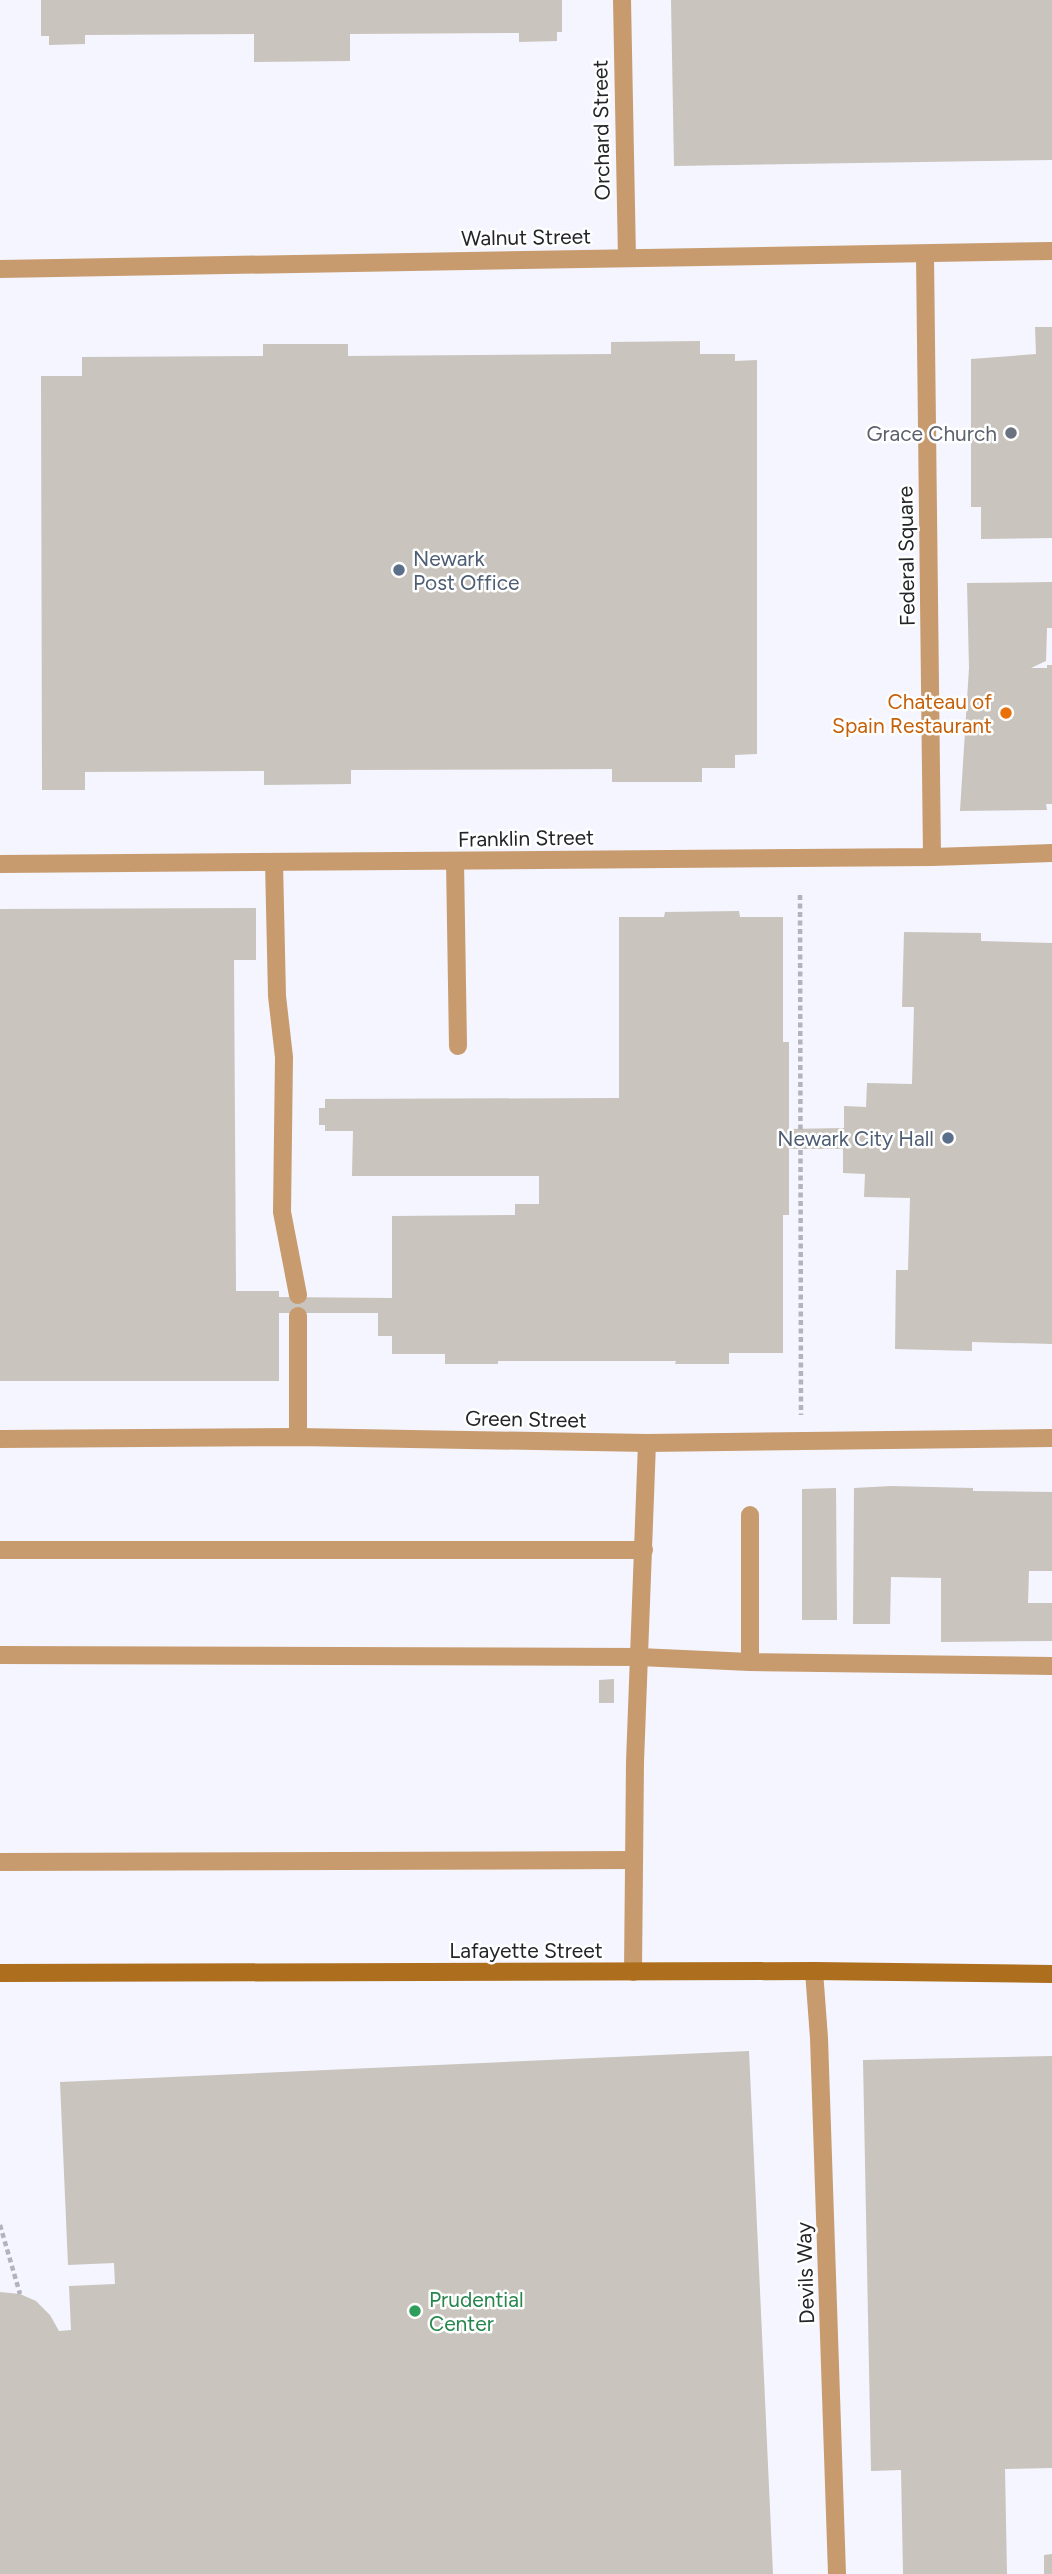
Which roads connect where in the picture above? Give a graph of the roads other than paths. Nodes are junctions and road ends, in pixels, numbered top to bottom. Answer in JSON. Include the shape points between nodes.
{"nodes":[{"id":1,"x":622,"y":0,"type":"edge"},
{"id":2,"x":1052,"y":251,"type":"edge"},
{"id":3,"x":925,"y":255,"type":"junction"},
{"id":4,"x":627,"y":258,"type":"junction"},
{"id":5,"x":0,"y":269,"type":"edge"},
{"id":6,"x":1052,"y":853,"type":"edge"},
{"id":7,"x":932,"y":857,"type":"junction"},
{"id":8,"x":274,"y":862,"type":"junction"},
{"id":9,"x":455,"y":862,"type":"junction"},
{"id":10,"x":0,"y":864,"type":"edge"},
{"id":11,"x":458,"y":1046,"type":"dead end"},
{"id":12,"x":298,"y":1295,"type":"dead end"},
{"id":13,"x":298,"y":1316,"type":"dead end"},
{"id":14,"x":298,"y":1437,"type":"junction"},
{"id":15,"x":1052,"y":1438,"type":"edge"},
{"id":16,"x":0,"y":1439,"type":"edge"},
{"id":17,"x":647,"y":1443,"type":"junction"},
{"id":18,"x":750,"y":1515,"type":"dead end"},
{"id":19,"x":0,"y":1550,"type":"edge"},
{"id":20,"x":644,"y":1550,"type":"junction"},
{"id":21,"x":0,"y":1655,"type":"edge"},
{"id":22,"x":639,"y":1657,"type":"junction"},
{"id":23,"x":750,"y":1662,"type":"junction"},
{"id":24,"x":1052,"y":1666,"type":"edge"},
{"id":25,"x":632,"y":1860,"type":"junction"},
{"id":26,"x":0,"y":1862,"type":"edge"},
{"id":27,"x":814,"y":1971,"type":"junction"},
{"id":28,"x":633,"y":1972,"type":"junction"},
{"id":29,"x":0,"y":1973,"type":"edge"},
{"id":30,"x":1052,"y":1974,"type":"edge"},
{"id":31,"x":837,"y":2574,"type":"edge"}],
"edges":[{"from":1,"to":4,"type":"street","name":"Orchard Street"},
{"from":2,"to":3,"type":"street","name":"Walnut Street"},
{"from":3,"to":4,"type":"street","name":"Walnut Street"},
{"from":3,"to":7,"type":"street","name":"Federal Square"},
{"from":4,"to":5,"type":"street","name":"Walnut Street"},
{"from":6,"to":7,"type":"street","name":"Franklin Street"},
{"from":7,"to":9,"type":"street","name":"Franklin Street"},
{"from":8,"to":9,"type":"street","name":"Franklin Street"},
{"from":8,"to":10,"type":"street","name":"Franklin Street"},
{"from":8,"to":12,"type":"street","via":[[277,996],[284,1056],[282,1212]]},
{"from":9,"to":11,"type":"street"},
{"from":13,"to":14,"type":"street"},
{"from":14,"to":16,"type":"street","name":"Green Street"},
{"from":14,"to":17,"type":"street","name":"Green Street"},
{"from":15,"to":17,"type":"street","name":"Green Street"},
{"from":17,"to":20,"type":"street"},
{"from":18,"to":23,"type":"street"},
{"from":19,"to":20,"type":"street"},
{"from":20,"to":22,"type":"street"},
{"from":21,"to":22,"type":"street"},
{"from":22,"to":23,"type":"street"},
{"from":22,"to":25,"type":"street"},
{"from":23,"to":24,"type":"street"},
{"from":25,"to":26,"type":"street"},
{"from":25,"to":28,"type":"street"},
{"from":27,"to":28,"type":"street","name":"Lafayette Street"},
{"from":27,"to":30,"type":"street","name":"Lafayette Street"},
{"from":27,"to":31,"type":"street","name":"Devils Way"},
{"from":28,"to":29,"type":"street","name":"Lafayette Street"}]}
